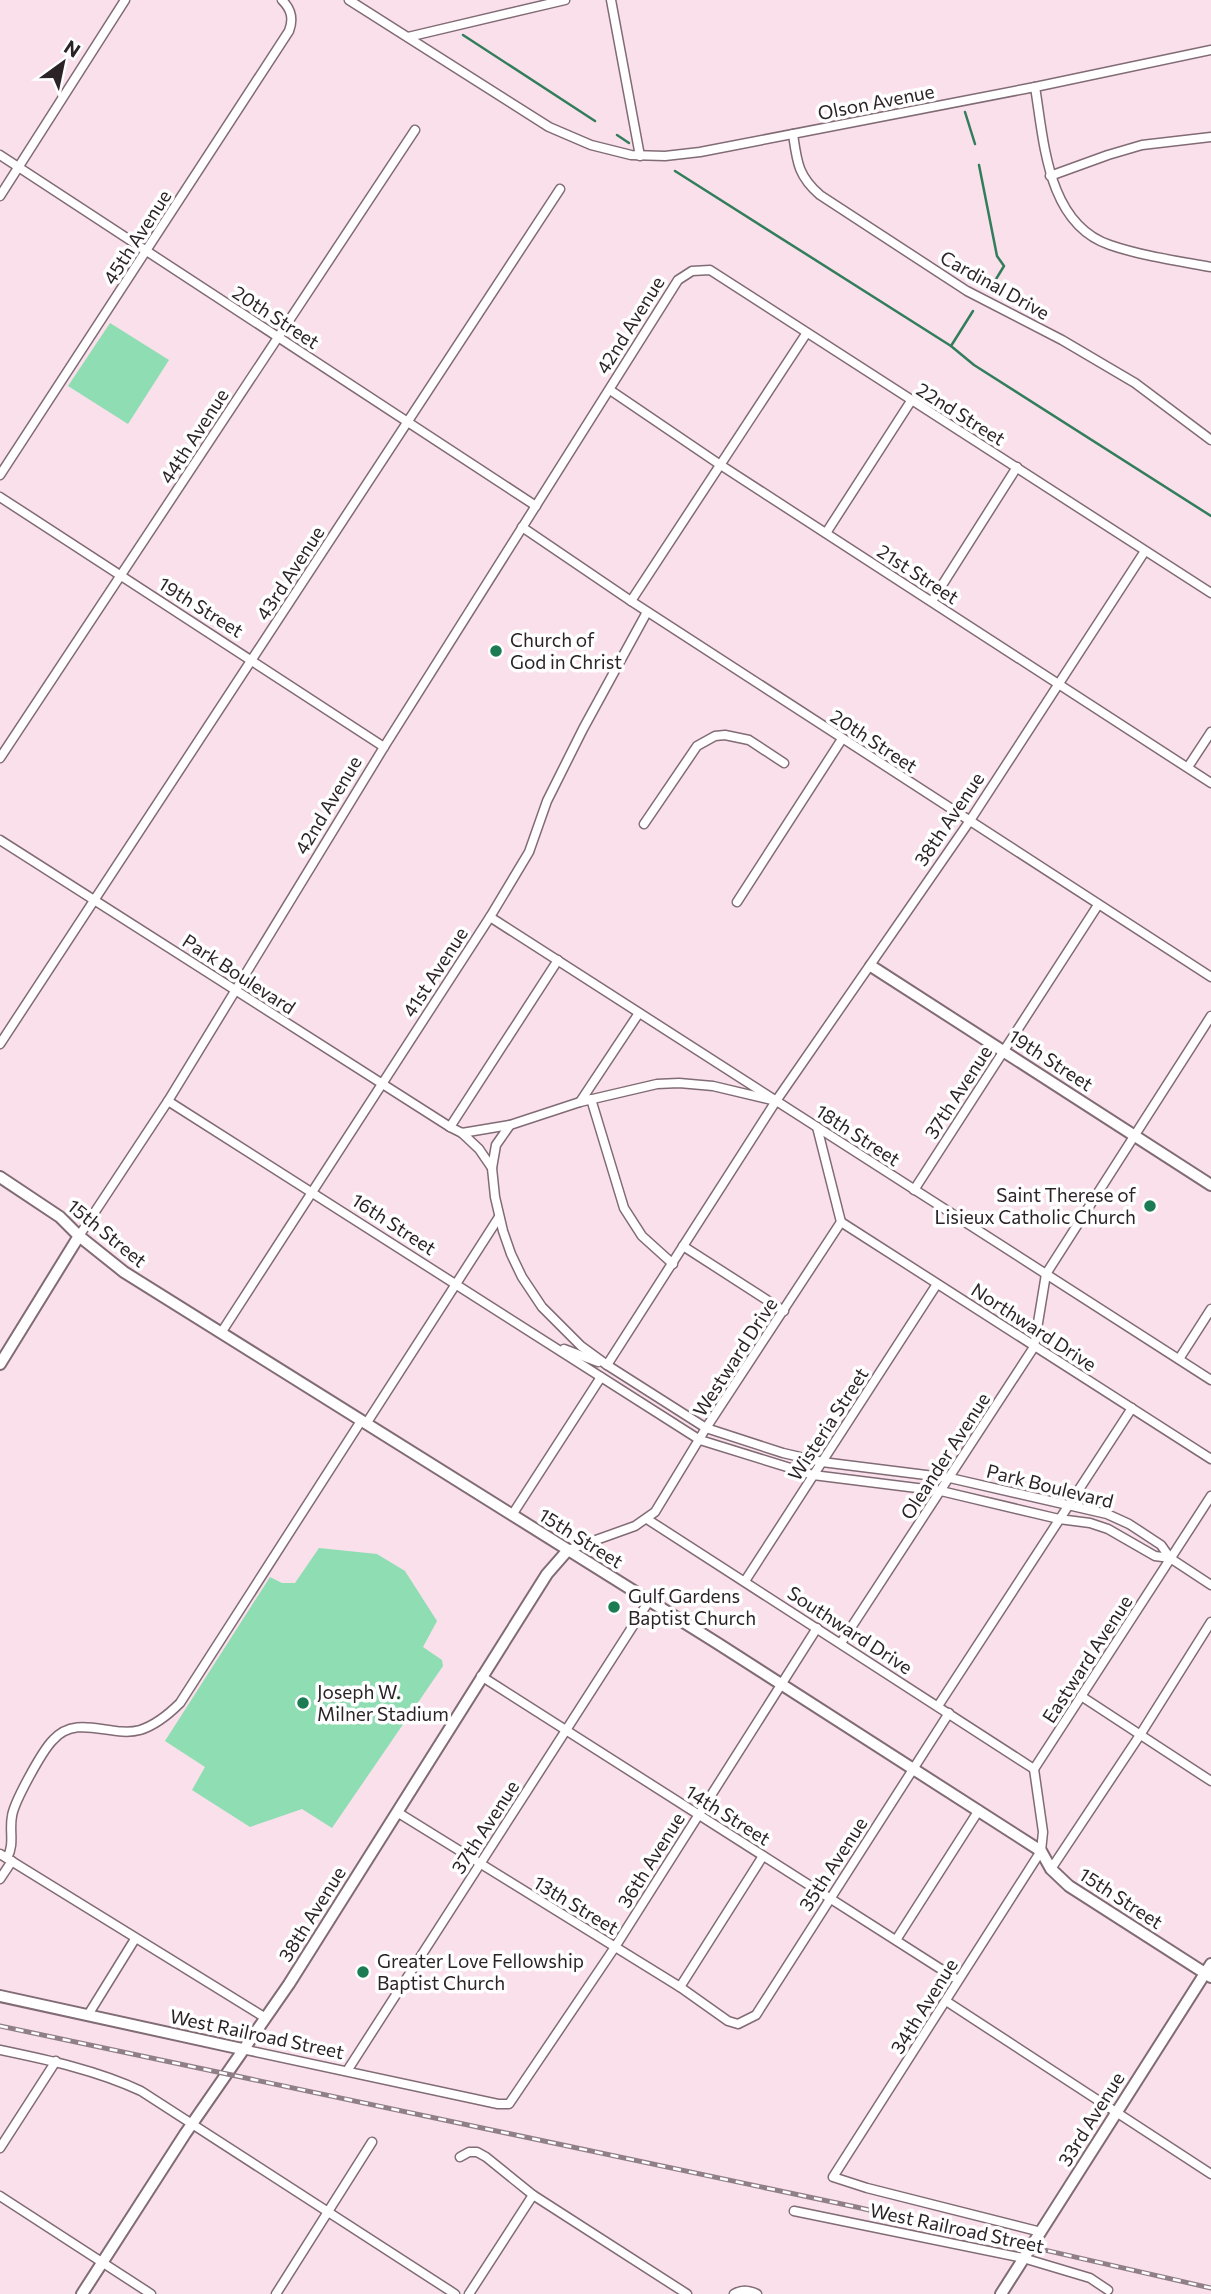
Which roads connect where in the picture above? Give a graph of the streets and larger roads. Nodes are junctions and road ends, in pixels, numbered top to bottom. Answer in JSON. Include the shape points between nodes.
{"nodes":[{"id":1,"x":125,"y":0,"type":"edge"},
{"id":2,"x":282,"y":0,"type":"edge"},
{"id":3,"x":349,"y":0,"type":"edge"},
{"id":4,"x":565,"y":0,"type":"edge"},
{"id":5,"x":611,"y":0,"type":"edge"},
{"id":6,"x":408,"y":37,"type":"junction"},
{"id":7,"x":1211,"y":50,"type":"edge"},
{"id":8,"x":1035,"y":87,"type":"junction"},
{"id":9,"x":415,"y":130,"type":"dead end"},
{"id":10,"x":793,"y":134,"type":"junction"},
{"id":11,"x":1211,"y":137,"type":"edge"},
{"id":12,"x":0,"y":155,"type":"edge"},
{"id":13,"x":640,"y":156,"type":"junction"},
{"id":14,"x":19,"y":167,"type":"junction"},
{"id":15,"x":1050,"y":176,"type":"junction"},
{"id":16,"x":560,"y":189,"type":"dead end"},
{"id":17,"x":0,"y":196,"type":"edge"},
{"id":18,"x":147,"y":251,"type":"junction"},
{"id":19,"x":1211,"y":267,"type":"edge"},
{"id":20,"x":692,"y":271,"type":"joint"},
{"id":21,"x":806,"y":334,"type":"junction"},
{"id":22,"x":278,"y":337,"type":"junction"},
{"id":23,"x":610,"y":390,"type":"junction"},
{"id":24,"x":911,"y":401,"type":"junction"},
{"id":25,"x":408,"y":422,"type":"junction"},
{"id":26,"x":1211,"y":440,"type":"edge"},
{"id":27,"x":719,"y":464,"type":"junction"},
{"id":28,"x":1017,"y":467,"type":"junction"},
{"id":29,"x":0,"y":475,"type":"edge"},
{"id":30,"x":0,"y":497,"type":"edge"},
{"id":31,"x":536,"y":506,"type":"junction"},
{"id":32,"x":522,"y":527,"type":"junction"},
{"id":33,"x":825,"y":533,"type":"junction"},
{"id":34,"x":1145,"y":551,"type":"junction"},
{"id":35,"x":121,"y":577,"type":"junction"},
{"id":36,"x":1211,"y":593,"type":"edge"},
{"id":37,"x":631,"y":601,"type":"junction"},
{"id":38,"x":932,"y":601,"type":"junction"},
{"id":39,"x":647,"y":612,"type":"junction"},
{"id":40,"x":251,"y":660,"type":"junction"},
{"id":41,"x":1058,"y":683,"type":"junction"},
{"id":42,"x":1211,"y":732,"type":"edge"},
{"id":43,"x":842,"y":739,"type":"junction"},
{"id":44,"x":384,"y":747,"type":"junction"},
{"id":45,"x":0,"y":758,"type":"edge"},
{"id":46,"x":784,"y":763,"type":"dead end"},
{"id":47,"x":1188,"y":767,"type":"junction"},
{"id":48,"x":1211,"y":783,"type":"edge"},
{"id":49,"x":969,"y":822,"type":"junction"},
{"id":50,"x":644,"y":824,"type":"dead end"},
{"id":51,"x":0,"y":840,"type":"edge"},
{"id":52,"x":94,"y":899,"type":"junction"},
{"id":53,"x":737,"y":902,"type":"dead end"},
{"id":54,"x":1098,"y":905,"type":"junction"},
{"id":55,"x":490,"y":917,"type":"junction"},
{"id":56,"x":558,"y":960,"type":"junction"},
{"id":57,"x":871,"y":966,"type":"junction"},
{"id":58,"x":1211,"y":977,"type":"edge"},
{"id":59,"x":235,"y":990,"type":"junction"},
{"id":60,"x":639,"y":1013,"type":"junction"},
{"id":61,"x":1211,"y":1016,"type":"edge"},
{"id":62,"x":0,"y":1044,"type":"edge"},
{"id":63,"x":1003,"y":1051,"type":"junction"},
{"id":64,"x":381,"y":1085,"type":"junction"},
{"id":65,"x":591,"y":1099,"type":"junction"},
{"id":66,"x":168,"y":1101,"type":"junction"},
{"id":67,"x":776,"y":1101,"type":"junction"},
{"id":68,"x":580,"y":1102,"type":"junction"},
{"id":69,"x":510,"y":1125,"type":"junction"},
{"id":70,"x":450,"y":1127,"type":"junction"},
{"id":71,"x":817,"y":1127,"type":"junction"},
{"id":72,"x":462,"y":1133,"type":"junction"},
{"id":73,"x":1136,"y":1135,"type":"junction"},
{"id":74,"x":492,"y":1168,"type":"junction"},
{"id":75,"x":0,"y":1177,"type":"edge"},
{"id":76,"x":1211,"y":1185,"type":"edge"},
{"id":77,"x":914,"y":1189,"type":"junction"},
{"id":78,"x":313,"y":1192,"type":"junction"},
{"id":79,"x":499,"y":1217,"type":"junction"},
{"id":80,"x":841,"y":1222,"type":"junction"},
{"id":81,"x":79,"y":1236,"type":"junction"},
{"id":82,"x":684,"y":1246,"type":"junction"},
{"id":83,"x":673,"y":1264,"type":"junction"},
{"id":84,"x":1046,"y":1274,"type":"junction"},
{"id":85,"x":456,"y":1283,"type":"junction"},
{"id":86,"x":937,"y":1284,"type":"junction"},
{"id":87,"x":1211,"y":1309,"type":"edge"},
{"id":88,"x":784,"y":1311,"type":"junction"},
{"id":89,"x":221,"y":1333,"type":"junction"},
{"id":90,"x":546,"y":1341,"type":"junction"},
{"id":91,"x":1034,"y":1346,"type":"junction"},
{"id":92,"x":1179,"y":1359,"type":"junction"},
{"id":93,"x":0,"y":1364,"type":"edge"},
{"id":94,"x":607,"y":1365,"type":"junction"},
{"id":95,"x":601,"y":1377,"type":"junction"},
{"id":96,"x":1211,"y":1380,"type":"edge"},
{"id":97,"x":1132,"y":1408,"type":"junction"},
{"id":98,"x":364,"y":1422,"type":"junction"},
{"id":99,"x":706,"y":1428,"type":"junction"},
{"id":100,"x":700,"y":1440,"type":"junction"},
{"id":101,"x":1211,"y":1459,"type":"edge"},
{"id":102,"x":822,"y":1462,"type":"junction"},
{"id":103,"x":813,"y":1475,"type":"junction"},
{"id":104,"x":950,"y":1478,"type":"junction"},
{"id":105,"x":941,"y":1491,"type":"junction"},
{"id":106,"x":1211,"y":1496,"type":"edge"},
{"id":107,"x":1067,"y":1507,"type":"junction"},
{"id":108,"x":512,"y":1515,"type":"junction"},
{"id":109,"x":647,"y":1519,"type":"junction"},
{"id":110,"x":1059,"y":1519,"type":"junction"},
{"id":111,"x":568,"y":1550,"type":"junction"},
{"id":112,"x":1170,"y":1558,"type":"junction"},
{"id":113,"x":745,"y":1581,"type":"junction"},
{"id":114,"x":1211,"y":1585,"type":"edge"},
{"id":115,"x":649,"y":1601,"type":"junction"},
{"id":116,"x":1211,"y":1622,"type":"edge"},
{"id":117,"x":817,"y":1628,"type":"junction"},
{"id":118,"x":841,"y":1643,"type":"junction"},
{"id":119,"x":481,"y":1676,"type":"junction"},
{"id":120,"x":782,"y":1684,"type":"junction"},
{"id":121,"x":1081,"y":1696,"type":"junction"},
{"id":122,"x":938,"y":1706,"type":"junction"},
{"id":123,"x":949,"y":1713,"type":"junction"},
{"id":124,"x":566,"y":1731,"type":"junction"},
{"id":125,"x":1140,"y":1735,"type":"junction"},
{"id":126,"x":914,"y":1768,"type":"junction"},
{"id":127,"x":1034,"y":1769,"type":"junction"},
{"id":128,"x":1211,"y":1781,"type":"edge"},
{"id":129,"x":979,"y":1810,"type":"junction"},
{"id":130,"x":397,"y":1812,"type":"junction"},
{"id":131,"x":698,"y":1815,"type":"junction"},
{"id":132,"x":1041,"y":1851,"type":"junction"},
{"id":133,"x":763,"y":1856,"type":"junction"},
{"id":134,"x":6,"y":1858,"type":"edge"},
{"id":135,"x":480,"y":1864,"type":"junction"},
{"id":136,"x":1051,"y":1868,"type":"junction"},
{"id":137,"x":0,"y":1879,"type":"edge"},
{"id":138,"x":830,"y":1898,"type":"junction"},
{"id":139,"x":135,"y":1939,"type":"junction"},
{"id":140,"x":896,"y":1940,"type":"junction"},
{"id":141,"x":615,"y":1947,"type":"junction"},
{"id":142,"x":1209,"y":1972,"type":"edge"},
{"id":143,"x":958,"y":1980,"type":"junction"},
{"id":144,"x":680,"y":1987,"type":"junction"},
{"id":145,"x":0,"y":1996,"type":"edge"},
{"id":146,"x":946,"y":2001,"type":"junction"},
{"id":147,"x":88,"y":2015,"type":"junction"},
{"id":148,"x":264,"y":2017,"type":"junction"},
{"id":149,"x":738,"y":2024,"type":"joint"},
{"id":150,"x":242,"y":2049,"type":"junction"},
{"id":151,"x":0,"y":2050,"type":"edge"},
{"id":152,"x":56,"y":2061,"type":"junction"},
{"id":153,"x":347,"y":2071,"type":"junction"},
{"id":154,"x":506,"y":2105,"type":"joint"},
{"id":155,"x":1116,"y":2111,"type":"junction"},
{"id":156,"x":192,"y":2123,"type":"junction"},
{"id":157,"x":372,"y":2142,"type":"dead end"},
{"id":158,"x":0,"y":2148,"type":"edge"},
{"id":159,"x":460,"y":2157,"type":"dead end"},
{"id":160,"x":1211,"y":2174,"type":"edge"},
{"id":161,"x":832,"y":2177,"type":"joint"},
{"id":162,"x":533,"y":2195,"type":"junction"},
{"id":163,"x":0,"y":2196,"type":"edge"},
{"id":164,"x":794,"y":2211,"type":"dead end"},
{"id":165,"x":327,"y":2212,"type":"junction"},
{"id":166,"x":1041,"y":2232,"type":"junction"},
{"id":167,"x":1023,"y":2258,"type":"junction"},
{"id":168,"x":103,"y":2262,"type":"junction"},
{"id":169,"x":1108,"y":2290,"type":"dead end"},
{"id":170,"x":82,"y":2294,"type":"edge"},
{"id":171,"x":151,"y":2294,"type":"edge"},
{"id":172,"x":276,"y":2294,"type":"edge"},
{"id":173,"x":455,"y":2294,"type":"edge"},
{"id":174,"x":469,"y":2294,"type":"edge"},
{"id":175,"x":687,"y":2294,"type":"edge"},
{"id":176,"x":734,"y":2294,"type":"edge"},
{"id":177,"x":757,"y":2294,"type":"edge"},
{"id":178,"x":1001,"y":2294,"type":"edge"}],
"edges":[{"from":1,"to":14,"type":"street"},
{"from":2,"to":18,"type":"street","name":"45th Avenue","via":[[291,13],[289,31]]},
{"from":3,"to":6,"type":"street","name":"Olson Avenue"},
{"from":4,"to":6,"type":"street"},
{"from":5,"to":13,"type":"street"},
{"from":6,"to":13,"type":"street","name":"Olson Avenue","via":[[549,127],[590,145]]},
{"from":7,"to":8,"type":"street","name":"Olson Avenue"},
{"from":8,"to":10,"type":"street","name":"Olson Avenue"},
{"from":8,"to":15,"type":"street"},
{"from":9,"to":22,"type":"street","name":"44th Avenue"},
{"from":10,"to":13,"type":"street","name":"Olson Avenue","via":[[700,152]]},
{"from":10,"to":26,"type":"street","name":"Cardinal Drive","via":[[803,177],[820,195],[967,291],[1135,383]]},
{"from":11,"to":15,"type":"street","via":[[1142,145]]},
{"from":12,"to":14,"type":"street","name":"20th Street"},
{"from":14,"to":17,"type":"street"},
{"from":14,"to":18,"type":"street","name":"20th Street"},
{"from":15,"to":19,"type":"street","via":[[1066,208],[1093,237],[1109,245]]},
{"from":16,"to":25,"type":"street","name":"43rd Avenue"},
{"from":18,"to":22,"type":"street","name":"20th Street"},
{"from":18,"to":29,"type":"street","name":"45th Avenue"},
{"from":20,"to":21,"type":"street","name":"22nd Street","via":[[710,270]]},
{"from":20,"to":23,"type":"street","name":"42nd Avenue","via":[[678,280]]},
{"from":21,"to":24,"type":"street","name":"22nd Street"},
{"from":21,"to":27,"type":"street"},
{"from":22,"to":25,"type":"street","name":"20th Street"},
{"from":22,"to":35,"type":"street","name":"44th Avenue"},
{"from":23,"to":27,"type":"street","name":"21st Street"},
{"from":23,"to":31,"type":"street","name":"42nd Avenue"},
{"from":24,"to":28,"type":"street","name":"22nd Street"},
{"from":24,"to":33,"type":"street"},
{"from":25,"to":31,"type":"street","name":"20th Street"},
{"from":25,"to":40,"type":"street","name":"43rd Avenue"},
{"from":27,"to":33,"type":"street","name":"21st Street"},
{"from":27,"to":37,"type":"street"},
{"from":28,"to":34,"type":"street","name":"22nd Street"},
{"from":28,"to":38,"type":"street"},
{"from":30,"to":35,"type":"street","name":"19th Street"},
{"from":31,"to":32,"type":"street","name":"42nd Avenue"},
{"from":32,"to":37,"type":"street","name":"20th Street"},
{"from":32,"to":44,"type":"street","name":"42nd Avenue"},
{"from":33,"to":38,"type":"street","name":"21st Street"},
{"from":34,"to":36,"type":"street","name":"22nd Street"},
{"from":34,"to":41,"type":"street","name":"38th Avenue"},
{"from":35,"to":40,"type":"street","name":"19th Street"},
{"from":35,"to":45,"type":"street","name":"44th Avenue"},
{"from":37,"to":39,"type":"street","name":"20th Street"},
{"from":38,"to":41,"type":"street","name":"21st Street"},
{"from":39,"to":43,"type":"street","name":"20th Street"},
{"from":39,"to":55,"type":"street","name":"41st Avenue","via":[[553,789],[529,852]]},
{"from":40,"to":44,"type":"street","name":"19th Street"},
{"from":40,"to":52,"type":"street","name":"43rd Avenue"},
{"from":41,"to":47,"type":"street","name":"21st Street"},
{"from":41,"to":49,"type":"street","name":"38th Avenue"},
{"from":42,"to":47,"type":"street"},
{"from":43,"to":49,"type":"street","name":"20th Street"},
{"from":43,"to":53,"type":"street"},
{"from":44,"to":59,"type":"street","name":"42nd Avenue"},
{"from":46,"to":50,"type":"street","via":[[748,740],[715,736],[697,746]]},
{"from":47,"to":48,"type":"street","name":"21st Street"},
{"from":49,"to":54,"type":"street","name":"20th Street"},
{"from":49,"to":57,"type":"street","name":"38th Avenue"},
{"from":51,"to":52,"type":"street","name":"Park Boulevard"},
{"from":52,"to":59,"type":"street","name":"Park Boulevard"},
{"from":52,"to":62,"type":"street","name":"43rd Avenue"},
{"from":54,"to":58,"type":"street","name":"20th Street"},
{"from":54,"to":63,"type":"street","name":"37th Avenue"},
{"from":55,"to":56,"type":"street","name":"18th Street"},
{"from":55,"to":64,"type":"street","name":"41st Avenue"},
{"from":56,"to":60,"type":"street","name":"18th Street"},
{"from":56,"to":70,"type":"street"},
{"from":57,"to":63,"type":"street","name":"19th Street"},
{"from":57,"to":67,"type":"street","name":"38th Avenue"},
{"from":59,"to":64,"type":"street","name":"Park Boulevard"},
{"from":59,"to":66,"type":"street","name":"42nd Avenue"},
{"from":60,"to":67,"type":"street","name":"18th Street"},
{"from":60,"to":68,"type":"street"},
{"from":61,"to":73,"type":"street"},
{"from":63,"to":73,"type":"street","name":"19th Street"},
{"from":63,"to":77,"type":"street","name":"37th Avenue"},
{"from":64,"to":70,"type":"street","name":"Park Boulevard"},
{"from":64,"to":78,"type":"street","name":"41st Avenue"},
{"from":65,"to":67,"type":"street","via":[[679,1083]]},
{"from":65,"to":68,"type":"street"},
{"from":65,"to":83,"type":"street","via":[[624,1208],[642,1236]]},
{"from":66,"to":78,"type":"street","name":"16th Street"},
{"from":66,"to":81,"type":"street","name":"42nd Avenue"},
{"from":67,"to":71,"type":"street","name":"18th Street"},
{"from":67,"to":82,"type":"street","name":"38th Avenue"},
{"from":68,"to":69,"type":"street"},
{"from":69,"to":72,"type":"street"},
{"from":69,"to":74,"type":"street","name":"Park Boulevard","via":[[496,1145]]},
{"from":70,"to":72,"type":"street","name":"Park Boulevard"},
{"from":71,"to":77,"type":"street","name":"18th Street"},
{"from":71,"to":80,"type":"street"},
{"from":72,"to":74,"type":"street","name":"Park Boulevard"},
{"from":73,"to":76,"type":"street","name":"19th Street"},
{"from":73,"to":84,"type":"street"},
{"from":74,"to":79,"type":"street","name":"Park Boulevard"},
{"from":75,"to":81,"type":"street","name":"15th Street","via":[[60,1217]]},
{"from":77,"to":84,"type":"street","name":"18th Street"},
{"from":78,"to":85,"type":"street","name":"16th Street"},
{"from":78,"to":89,"type":"street","name":"41st Avenue"},
{"from":79,"to":85,"type":"street"},
{"from":79,"to":94,"type":"street","name":"Park Boulevard","via":[[531,1292],[572,1337]]},
{"from":80,"to":86,"type":"street","name":"Northward Drive"},
{"from":80,"to":88,"type":"street","name":"Westward Drive"},
{"from":81,"to":89,"type":"street","name":"15th Street","via":[[124,1272]]},
{"from":81,"to":93,"type":"street","name":"42nd Avenue"},
{"from":82,"to":83,"type":"street","name":"38th Avenue"},
{"from":82,"to":88,"type":"street"},
{"from":83,"to":94,"type":"street","name":"38th Avenue"},
{"from":84,"to":91,"type":"street","name":"Oleander Avenue"},
{"from":84,"to":92,"type":"street","name":"18th Street"},
{"from":85,"to":90,"type":"street","name":"16th Street"},
{"from":85,"to":98,"type":"street"},
{"from":86,"to":91,"type":"street","name":"Northward Drive"},
{"from":86,"to":102,"type":"street","name":"Wisteria Street"},
{"from":87,"to":92,"type":"street"},
{"from":88,"to":99,"type":"street","name":"Westward Drive"},
{"from":89,"to":98,"type":"street","name":"15th Street"},
{"from":90,"to":94,"type":"street"},
{"from":90,"to":95,"type":"street","name":"16th Street"},
{"from":91,"to":97,"type":"street","name":"Northward Drive"},
{"from":91,"to":104,"type":"street","name":"Oleander Avenue"},
{"from":92,"to":96,"type":"street","name":"18th Street"},
{"from":94,"to":99,"type":"street","name":"Park Boulevard"},
{"from":95,"to":100,"type":"street","name":"Park Boulevard"},
{"from":95,"to":108,"type":"street"},
{"from":97,"to":101,"type":"street","name":"Northward Drive"},
{"from":97,"to":107,"type":"street"},
{"from":98,"to":108,"type":"street","name":"15th Street"},
{"from":98,"to":134,"type":"street","via":[[180,1703],[138,1731],[82,1727],[63,1732],[50,1742],[15,1805],[12,1846]]},
{"from":99,"to":100,"type":"street","name":"Westward Drive"},
{"from":99,"to":102,"type":"street","name":"Park Boulevard"},
{"from":100,"to":103,"type":"street","name":"Park Boulevard"},
{"from":100,"to":109,"type":"street","name":"Westward Drive"},
{"from":102,"to":103,"type":"street","name":"Wisteria Street"},
{"from":102,"to":104,"type":"street","name":"Park Boulevard"},
{"from":103,"to":105,"type":"street","name":"Park Boulevard"},
{"from":103,"to":113,"type":"street","name":"Wisteria Street"},
{"from":104,"to":105,"type":"street","name":"Oleander Avenue"},
{"from":104,"to":107,"type":"street","name":"Park Boulevard"},
{"from":105,"to":110,"type":"street","name":"Park Boulevard"},
{"from":105,"to":118,"type":"street","name":"Oleander Avenue"},
{"from":106,"to":112,"type":"street","name":"Eastward Avenue"},
{"from":107,"to":110,"type":"street"},
{"from":107,"to":112,"type":"street","name":"Park Boulevard","via":[[1118,1518],[1161,1545]]},
{"from":108,"to":111,"type":"street","name":"15th Street"},
{"from":109,"to":111,"type":"street","name":"Westward Drive"},
{"from":109,"to":113,"type":"street","name":"Southward Drive"},
{"from":110,"to":112,"type":"street","name":"Park Boulevard","via":[[1099,1525],[1155,1556]]},
{"from":110,"to":122,"type":"street"},
{"from":111,"to":115,"type":"street","name":"15th Street"},
{"from":111,"to":119,"type":"street","name":"38th Avenue","via":[[547,1574]]},
{"from":112,"to":114,"type":"street"},
{"from":112,"to":121,"type":"street","name":"Eastward Avenue"},
{"from":113,"to":117,"type":"street","name":"Southward Drive"},
{"from":115,"to":120,"type":"street","name":"15th Street"},
{"from":115,"to":124,"type":"street","name":"37th Avenue"},
{"from":116,"to":125,"type":"street"},
{"from":117,"to":118,"type":"street","name":"Southward Drive"},
{"from":117,"to":120,"type":"street","name":"36th Avenue"},
{"from":118,"to":122,"type":"street","name":"Southward Drive"},
{"from":119,"to":124,"type":"street","name":"14th Street"},
{"from":119,"to":130,"type":"street","name":"38th Avenue"},
{"from":120,"to":126,"type":"street","name":"15th Street"},
{"from":120,"to":131,"type":"street","name":"36th Avenue"},
{"from":121,"to":125,"type":"street"},
{"from":121,"to":127,"type":"street","name":"Eastward Avenue"},
{"from":122,"to":123,"type":"street","name":"Southward Drive"},
{"from":123,"to":126,"type":"street","name":"35th Avenue"},
{"from":123,"to":127,"type":"street","name":"Southward Drive"},
{"from":124,"to":131,"type":"street","name":"14th Street"},
{"from":124,"to":135,"type":"street","name":"37th Avenue"},
{"from":125,"to":128,"type":"street"},
{"from":125,"to":136,"type":"street"},
{"from":126,"to":129,"type":"street","name":"15th Street"},
{"from":126,"to":138,"type":"street","name":"35th Avenue"},
{"from":127,"to":132,"type":"street","via":[[1043,1832]]},
{"from":129,"to":132,"type":"street","name":"15th Street"},
{"from":129,"to":140,"type":"street"},
{"from":130,"to":135,"type":"street","name":"13th Street"},
{"from":130,"to":148,"type":"street","name":"38th Avenue"},
{"from":131,"to":133,"type":"street","name":"14th Street"},
{"from":131,"to":141,"type":"street","name":"36th Avenue"},
{"from":132,"to":136,"type":"street","name":"15th Street"},
{"from":132,"to":143,"type":"street","name":"34th Avenue"},
{"from":133,"to":138,"type":"street","name":"14th Street"},
{"from":133,"to":144,"type":"street"},
{"from":134,"to":137,"type":"street"},
{"from":134,"to":139,"type":"street"},
{"from":135,"to":141,"type":"street","name":"13th Street"},
{"from":135,"to":153,"type":"street","name":"37th Avenue"},
{"from":136,"to":142,"type":"street","name":"15th Street","via":[[1069,1886]]},
{"from":138,"to":140,"type":"street","name":"14th Street"},
{"from":138,"to":149,"type":"street","name":"35th Avenue","via":[[756,2015]]},
{"from":139,"to":147,"type":"street"},
{"from":139,"to":148,"type":"street"},
{"from":140,"to":143,"type":"street","name":"14th Street"},
{"from":141,"to":144,"type":"street","name":"13th Street"},
{"from":141,"to":154,"type":"street","name":"36th Avenue"},
{"from":142,"to":155,"type":"street","name":"33rd Avenue"},
{"from":143,"to":146,"type":"street","name":"34th Avenue"},
{"from":144,"to":149,"type":"street","name":"13th Street"},
{"from":145,"to":147,"type":"street","name":"West Railroad Street"},
{"from":146,"to":155,"type":"street"},
{"from":146,"to":161,"type":"street","name":"34th Avenue"},
{"from":147,"to":150,"type":"street","name":"West Railroad Street"},
{"from":148,"to":150,"type":"street","name":"38th Avenue"},
{"from":150,"to":153,"type":"street","name":"West Railroad Street"},
{"from":150,"to":156,"type":"street","name":"38th Avenue"},
{"from":151,"to":152,"type":"street"},
{"from":152,"to":156,"type":"street","via":[[120,2081]]},
{"from":152,"to":158,"type":"street"},
{"from":153,"to":154,"type":"street","name":"West Railroad Street"},
{"from":155,"to":160,"type":"street"},
{"from":155,"to":166,"type":"street","name":"33rd Avenue"},
{"from":156,"to":165,"type":"street"},
{"from":156,"to":168,"type":"street","name":"38th Avenue"},
{"from":157,"to":165,"type":"street"},
{"from":159,"to":162,"type":"street","via":[[477,2152]]},
{"from":161,"to":166,"type":"street","name":"West Railroad Street"},
{"from":162,"to":174,"type":"street"},
{"from":162,"to":175,"type":"street"},
{"from":163,"to":168,"type":"street"},
{"from":164,"to":167,"type":"street","name":"West Railroad Street"},
{"from":165,"to":172,"type":"street"},
{"from":165,"to":173,"type":"street"},
{"from":166,"to":167,"type":"street","name":"33rd Avenue"},
{"from":167,"to":169,"type":"street","name":"West Railroad Street","via":[[1090,2278]]},
{"from":167,"to":178,"type":"street","name":"33rd Avenue"},
{"from":168,"to":170,"type":"street","name":"38th Avenue"},
{"from":168,"to":171,"type":"street"},
{"from":176,"to":177,"type":"street"}]}
